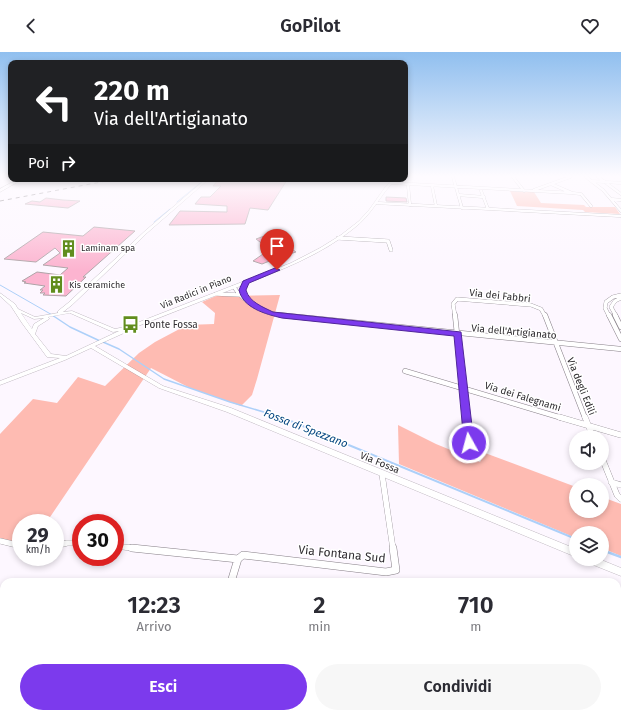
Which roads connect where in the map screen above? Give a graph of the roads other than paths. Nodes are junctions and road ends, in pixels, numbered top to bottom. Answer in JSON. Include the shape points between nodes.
{"nodes":[{"id":1,"x":174,"y":208,"type":"edge"},
{"id":2,"x":372,"y":208,"type":"edge"},
{"id":3,"x":464,"y":208,"type":"edge"},
{"id":4,"x":488,"y":209,"type":"joint"},
{"id":5,"x":621,"y":216,"type":"edge"},
{"id":6,"x":338,"y":238,"type":"junction"},
{"id":7,"x":391,"y":250,"type":"dead end"},
{"id":8,"x":246,"y":282,"type":"junction"},
{"id":9,"x":234,"y":287,"type":"junction"},
{"id":10,"x":242,"y":290,"type":"junction"},
{"id":11,"x":0,"y":294,"type":"edge"},
{"id":12,"x":216,"y":294,"type":"junction"},
{"id":13,"x":621,"y":295,"type":"edge"},
{"id":14,"x":242,"y":296,"type":"junction"},
{"id":15,"x":621,"y":298,"type":"edge"},
{"id":16,"x":70,"y":304,"type":"junction"},
{"id":17,"x":17,"y":310,"type":"junction"},
{"id":18,"x":61,"y":312,"type":"junction"},
{"id":19,"x":73,"y":312,"type":"junction"},
{"id":20,"x":49,"y":317,"type":"junction"},
{"id":21,"x":105,"y":327,"type":"junction"},
{"id":22,"x":621,"y":327,"type":"edge"},
{"id":23,"x":131,"y":328,"type":"junction"},
{"id":24,"x":33,"y":333,"type":"junction"},
{"id":25,"x":458,"y":334,"type":"junction"},
{"id":26,"x":108,"y":339,"type":"junction"},
{"id":27,"x":621,"y":339,"type":"edge"},
{"id":28,"x":554,"y":343,"type":"junction"},
{"id":29,"x":92,"y":347,"type":"junction"},
{"id":30,"x":621,"y":349,"type":"edge"},
{"id":31,"x":49,"y":356,"type":"junction"},
{"id":32,"x":70,"y":356,"type":"junction"},
{"id":33,"x":30,"y":371,"type":"junction"},
{"id":34,"x":405,"y":371,"type":"dead end"},
{"id":35,"x":0,"y":383,"type":"edge"},
{"id":36,"x":462,"y":387,"type":"junction"},
{"id":37,"x":589,"y":426,"type":"junction"},
{"id":38,"x":590,"y":430,"type":"edge"},
{"id":39,"x":621,"y":435,"type":"edge"},
{"id":40,"x":469,"y":443,"type":"dead end"},
{"id":41,"x":607,"y":470,"type":"edge"},
{"id":42,"x":382,"y":474,"type":"junction"},
{"id":43,"x":612,"y":482,"type":"junction"},
{"id":44,"x":621,"y":485,"type":"edge"},
{"id":45,"x":621,"y":499,"type":"edge"},
{"id":46,"x":0,"y":541,"type":"edge"},
{"id":47,"x":12,"y":544,"type":"edge"},
{"id":48,"x":124,"y":547,"type":"edge"},
{"id":49,"x":569,"y":550,"type":"edge"},
{"id":50,"x":238,"y":559,"type":"junction"},
{"id":51,"x":606,"y":566,"type":"edge"},
{"id":52,"x":621,"y":572,"type":"edge"},
{"id":53,"x":232,"y":578,"type":"edge"}],
"edges":[{"from":1,"to":16,"type":"street"},
{"from":2,"to":6,"type":"street","name":"Via Radici in Piano"},
{"from":3,"to":4,"type":"street"},
{"from":4,"to":5,"type":"street"},
{"from":6,"to":7,"type":"street","via":[[388,241]]},
{"from":6,"to":8,"type":"street","name":"Via Radici in Piano","via":[[306,257]]},
{"from":8,"to":9,"type":"street","name":"Via Radici in Piano"},
{"from":8,"to":10,"type":"street"},
{"from":9,"to":10,"type":"street"},
{"from":9,"to":12,"type":"street","name":"Via Radici in Piano"},
{"from":9,"to":14,"type":"street","name":"Via dell'Artigianato"},
{"from":10,"to":14,"type":"street"},
{"from":11,"to":17,"type":"street"},
{"from":12,"to":14,"type":"street"},
{"from":12,"to":23,"type":"street","name":"Via Radici in Piano"},
{"from":13,"to":27,"type":"street","via":[[610,298],[605,308]]},
{"from":14,"to":25,"type":"street","name":"Via dell'Artigianato","via":[[260,309],[282,316]]},
{"from":15,"to":22,"type":"street","via":[[611,307]]},
{"from":16,"to":18,"type":"street"},
{"from":16,"to":19,"type":"street"},
{"from":17,"to":20,"type":"street","via":[[31,317]]},
{"from":17,"to":24,"type":"street"},
{"from":18,"to":19,"type":"street"},
{"from":18,"to":20,"type":"street"},
{"from":19,"to":21,"type":"street"},
{"from":20,"to":24,"type":"street","via":[[36,325]]},
{"from":21,"to":23,"type":"street","via":[[117,331]]},
{"from":21,"to":26,"type":"street","via":[[110,333]]},
{"from":23,"to":26,"type":"street"},
{"from":24,"to":31,"type":"street"},
{"from":25,"to":28,"type":"street","name":"Via dell'Artigianato"},
{"from":25,"to":28,"type":"street","name":"Via dei Fabbri","via":[[453,304],[457,299],[531,305],[545,315]]},
{"from":25,"to":36,"type":"street"},
{"from":26,"to":29,"type":"street"},
{"from":28,"to":30,"type":"street","name":"Via dell'Artigianato"},
{"from":28,"to":37,"type":"street","name":"Via degli Edili"},
{"from":29,"to":32,"type":"street"},
{"from":29,"to":42,"type":"street","name":"Via Fossa","via":[[161,387],[229,410]]},
{"from":31,"to":32,"type":"street"},
{"from":31,"to":33,"type":"street","via":[[47,362]]},
{"from":32,"to":33,"type":"street"},
{"from":33,"to":35,"type":"street"},
{"from":34,"to":36,"type":"street","name":"Via dei Falegnami"},
{"from":36,"to":37,"type":"street","name":"Via dei Falegnami"},
{"from":36,"to":40,"type":"street"},
{"from":37,"to":38,"type":"street","name":"Via degli Edili"},
{"from":37,"to":39,"type":"street","name":"Via dei Falegnami"},
{"from":41,"to":43,"type":"street"},
{"from":42,"to":49,"type":"street","name":"Via Fossa"},
{"from":42,"to":50,"type":"street","name":"Via Fontana Sud","via":[[396,570],[386,572],[243,555]]},
{"from":43,"to":44,"type":"street"},
{"from":43,"to":45,"type":"street"},
{"from":46,"to":47,"type":"street"},
{"from":48,"to":50,"type":"street","name":"Via Fontana Sud"},
{"from":50,"to":53,"type":"street"},
{"from":51,"to":52,"type":"street"}]}
